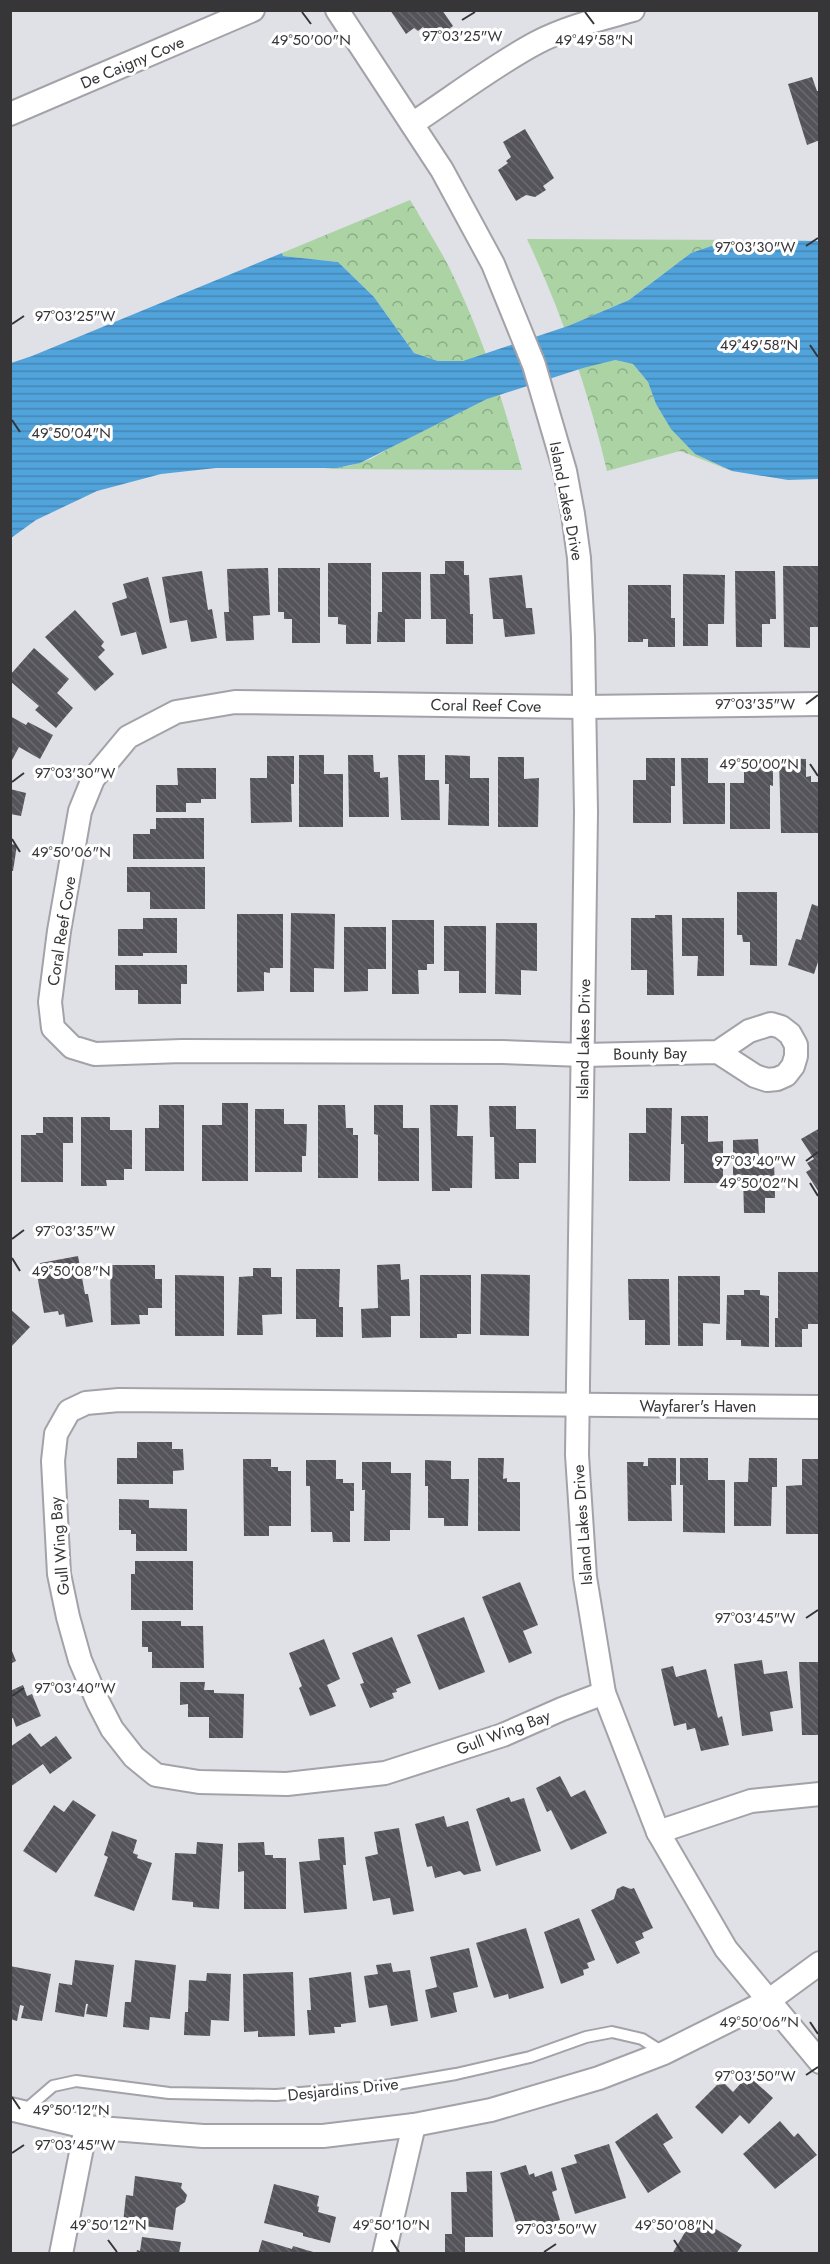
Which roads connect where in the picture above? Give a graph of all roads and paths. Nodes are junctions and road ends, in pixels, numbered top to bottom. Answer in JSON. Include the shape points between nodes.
{"nodes":[{"id":1,"x":254,"y":10,"type":"edge"},
{"id":2,"x":337,"y":10,"type":"edge"},
{"id":3,"x":633,"y":10,"type":"edge"},
{"id":4,"x":10,"y":114,"type":"edge"},
{"id":5,"x":412,"y":124,"type":"junction"},
{"id":6,"x":819,"y":704,"type":"edge"},
{"id":7,"x":583,"y":706,"type":"junction"},
{"id":8,"x":718,"y":1052,"type":"dead end"},
{"id":9,"x":583,"y":1055,"type":"junction"},
{"id":10,"x":576,"y":1406,"type":"junction"},
{"id":11,"x":819,"y":1407,"type":"edge"},
{"id":12,"x":604,"y":1693,"type":"junction"},
{"id":13,"x":819,"y":1794,"type":"edge"},
{"id":14,"x":658,"y":1832,"type":"junction"},
{"id":15,"x":819,"y":1963,"type":"edge"},
{"id":16,"x":768,"y":2001,"type":"junction"},
{"id":17,"x":664,"y":2053,"type":"junction"},
{"id":18,"x":819,"y":2062,"type":"edge"},
{"id":19,"x":16,"y":2110,"type":"edge"},
{"id":20,"x":414,"y":2125,"type":"junction"},
{"id":21,"x":86,"y":2127,"type":"junction"},
{"id":22,"x":61,"y":2253,"type":"edge"},
{"id":23,"x":384,"y":2253,"type":"edge"}],
"edges":[{"from":1,"to":4,"type":"street","name":"De Caigny Cove"},
{"from":2,"to":5,"type":"street","name":"Island Lakes Drive"},
{"from":3,"to":5,"type":"street","via":[[537,42]]},
{"from":5,"to":7,"type":"street","name":"Island Lakes Drive","via":[[469,216],[508,297],[555,435],[579,558]]},
{"from":6,"to":7,"type":"street"},
{"from":7,"to":9,"type":"street","name":"Island Lakes Drive"},
{"from":7,"to":9,"type":"street","name":"Coral Reef Cove","via":[[235,702],[176,712],[128,737],[93,779],[80,811],[50,1002],[53,1028],[72,1047],[95,1054],[316,1051]]},
{"from":8,"to":9,"type":"street","name":"Bounty Bay"},
{"from":9,"to":10,"type":"street","name":"Island Lakes Drive"},
{"from":10,"to":11,"type":"street","name":"Wayfarer's Haven"},
{"from":10,"to":12,"type":"street","name":"Island Lakes Drive","via":[[585,1577]]},
{"from":10,"to":12,"type":"street","name":"Gull Wing Bay","via":[[119,1400],[86,1403],[69,1411],[56,1434],[53,1461],[59,1574],[74,1639],[98,1702],[112,1729],[134,1757],[156,1775],[199,1782],[287,1784],[385,1773],[503,1735]]},
{"from":12,"to":14,"type":"street","name":"Island Lakes Drive"},
{"from":13,"to":14,"type":"street","via":[[751,1801]]},
{"from":14,"to":16,"type":"street","name":"Island Lakes Drive","via":[[726,1949]]},
{"from":15,"to":16,"type":"street","name":"Desjardins Drive"},
{"from":16,"to":17,"type":"street","name":"Desjardins Drive"},
{"from":16,"to":18,"type":"street","name":"Island Lakes Drive"},
{"from":17,"to":19,"type":"lane","name":"Desjardins Drive","via":[[642,2039],[612,2032],[530,2057],[385,2086],[276,2096],[169,2093],[76,2081],[53,2086]]},
{"from":17,"to":20,"type":"street","name":"Desjardins Drive","via":[[599,2078],[491,2110]]},
{"from":19,"to":21,"type":"street","name":"Desjardins Drive"},
{"from":20,"to":21,"type":"street","name":"Desjardins Drive","via":[[323,2136],[203,2136]]},
{"from":20,"to":23,"type":"street"},
{"from":21,"to":22,"type":"street"}]}
